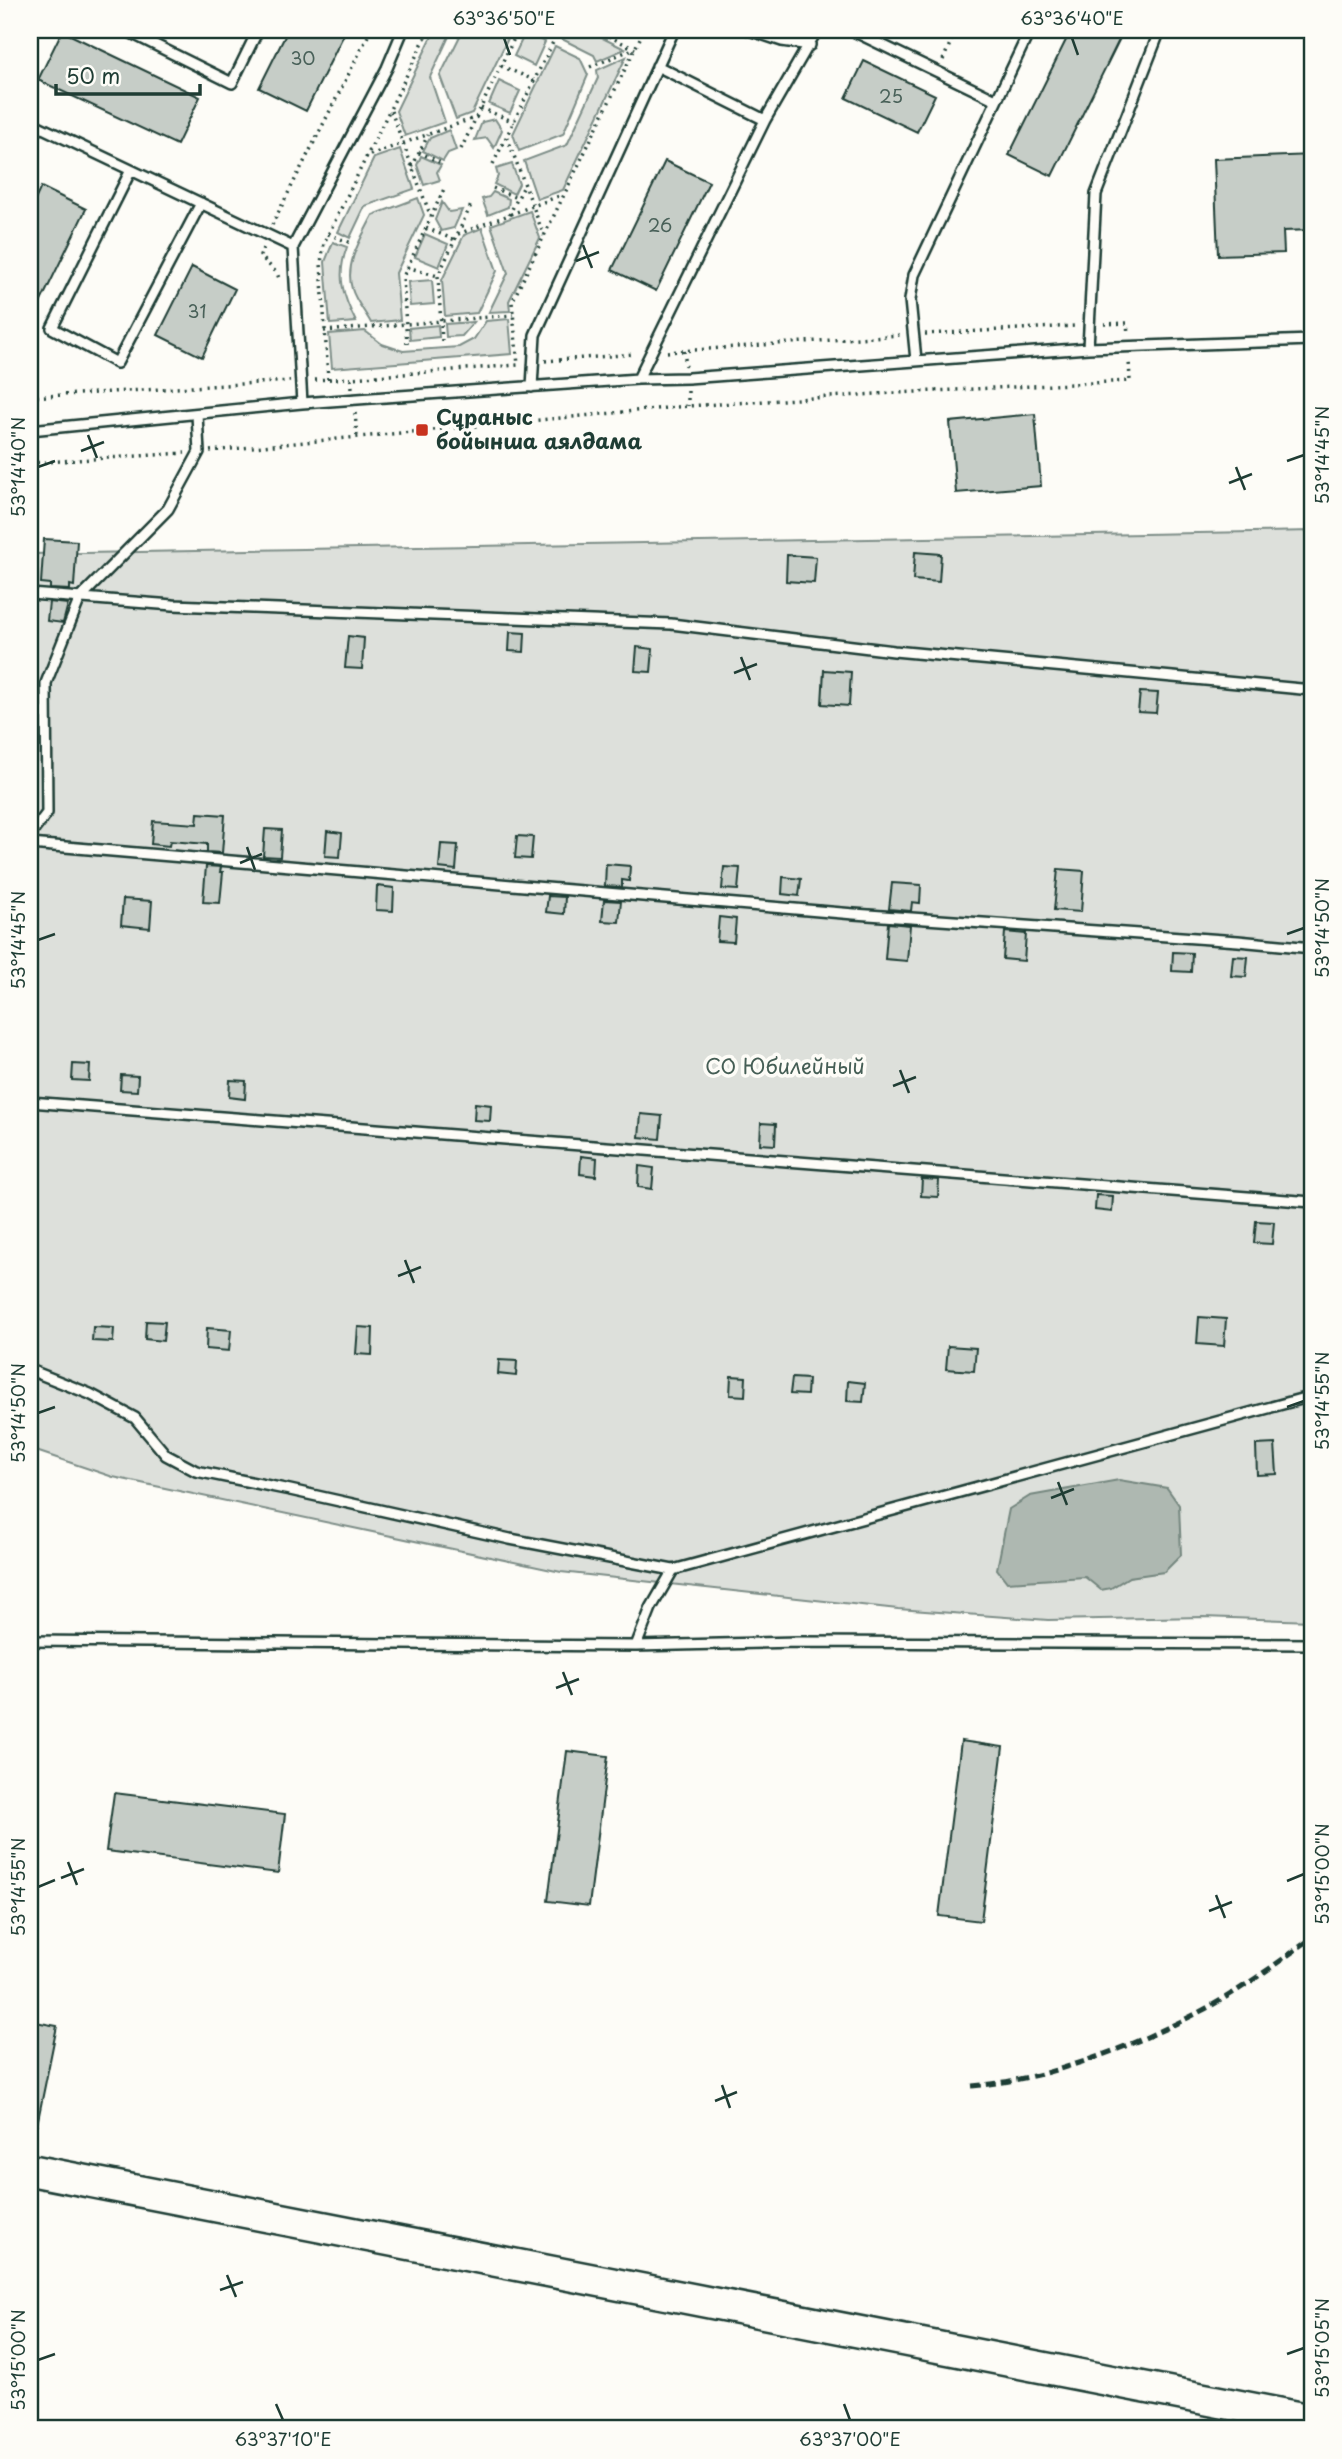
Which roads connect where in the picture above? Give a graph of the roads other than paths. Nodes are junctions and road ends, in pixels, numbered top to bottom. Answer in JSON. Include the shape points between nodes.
{"nodes":[{"id":1,"x":125,"y":30,"type":"edge"},
{"id":2,"x":258,"y":30,"type":"edge"},
{"id":3,"x":403,"y":30,"type":"edge"},
{"id":4,"x":674,"y":30,"type":"edge"},
{"id":5,"x":749,"y":30,"type":"edge"},
{"id":6,"x":817,"y":30,"type":"edge"},
{"id":7,"x":851,"y":30,"type":"edge"},
{"id":8,"x":1030,"y":30,"type":"edge"},
{"id":9,"x":1160,"y":30,"type":"edge"},
{"id":10,"x":1307,"y":30,"type":"edge"},
{"id":11,"x":1312,"y":32,"type":"edge"},
{"id":12,"x":810,"y":45,"type":"junction"},
{"id":13,"x":657,"y":66,"type":"junction"},
{"id":14,"x":996,"y":100,"type":"junction"},
{"id":15,"x":765,"y":120,"type":"junction"},
{"id":16,"x":30,"y":122,"type":"edge"},
{"id":17,"x":131,"y":170,"type":"junction"},
{"id":18,"x":201,"y":203,"type":"junction"},
{"id":19,"x":293,"y":247,"type":"junction"},
{"id":20,"x":1312,"y":340,"type":"edge"},
{"id":21,"x":1088,"y":348,"type":"junction"},
{"id":22,"x":916,"y":360,"type":"junction"},
{"id":23,"x":638,"y":379,"type":"junction"},
{"id":24,"x":533,"y":387,"type":"junction"},
{"id":25,"x":302,"y":403,"type":"junction"},
{"id":26,"x":197,"y":414,"type":"junction"},
{"id":27,"x":30,"y":430,"type":"edge"},
{"id":28,"x":30,"y":594,"type":"edge"},
{"id":29,"x":80,"y":598,"type":"junction"},
{"id":30,"x":1312,"y":690,"type":"edge"},
{"id":31,"x":30,"y":835,"type":"edge"},
{"id":32,"x":30,"y":844,"type":"edge"},
{"id":33,"x":1312,"y":948,"type":"edge"},
{"id":34,"x":30,"y":1102,"type":"edge"},
{"id":35,"x":1312,"y":1202,"type":"edge"},
{"id":36,"x":30,"y":1370,"type":"edge"},
{"id":37,"x":1312,"y":1396,"type":"edge"},
{"id":38,"x":673,"y":1570,"type":"junction"},
{"id":39,"x":30,"y":1641,"type":"edge"},
{"id":40,"x":1312,"y":1644,"type":"edge"},
{"id":41,"x":636,"y":1646,"type":"junction"},
{"id":42,"x":30,"y":2170,"type":"edge"},
{"id":43,"x":1312,"y":2420,"type":"edge"}],
"edges":[{"from":1,"to":2,"type":"lane","via":[[232,83]]},
{"from":3,"to":19,"type":"lane"},
{"from":4,"to":13,"type":"lane"},
{"from":5,"to":12,"type":"lane"},
{"from":6,"to":12,"type":"lane"},
{"from":7,"to":14,"type":"lane"},
{"from":8,"to":14,"type":"lane"},
{"from":9,"to":21,"type":"lane","via":[[1096,194]]},
{"from":10,"to":11,"type":"lane"},
{"from":12,"to":15,"type":"lane"},
{"from":13,"to":15,"type":"lane"},
{"from":13,"to":24,"type":"lane","via":[[535,335]]},
{"from":14,"to":22,"type":"lane","via":[[914,275],[909,300]]},
{"from":15,"to":23,"type":"lane"},
{"from":16,"to":17,"type":"lane"},
{"from":17,"to":18,"type":"lane"},
{"from":17,"to":18,"type":"lane","via":[[52,328],[117,363]]},
{"from":18,"to":19,"type":"lane"},
{"from":19,"to":25,"type":"lane"},
{"from":20,"to":21,"type":"lane"},
{"from":21,"to":22,"type":"lane"},
{"from":22,"to":23,"type":"lane"},
{"from":23,"to":24,"type":"lane"},
{"from":24,"to":25,"type":"lane"},
{"from":25,"to":26,"type":"lane"},
{"from":26,"to":27,"type":"lane"},
{"from":26,"to":29,"type":"lane","via":[[199,452],[169,509]]},
{"from":28,"to":29,"type":"lane"},
{"from":29,"to":30,"type":"lane","via":[[671,624],[894,651]]},
{"from":29,"to":31,"type":"lane","via":[[46,683],[47,813]]},
{"from":32,"to":33,"type":"lane"},
{"from":34,"to":35,"type":"lane"},
{"from":36,"to":38,"type":"lane","via":[[90,1394],[135,1419],[166,1455],[197,1471]]},
{"from":37,"to":38,"type":"lane"},
{"from":38,"to":41,"type":"lane"},
{"from":39,"to":41,"type":"lane"},
{"from":40,"to":41,"type":"lane"},
{"from":42,"to":43,"type":"highway"}]}
